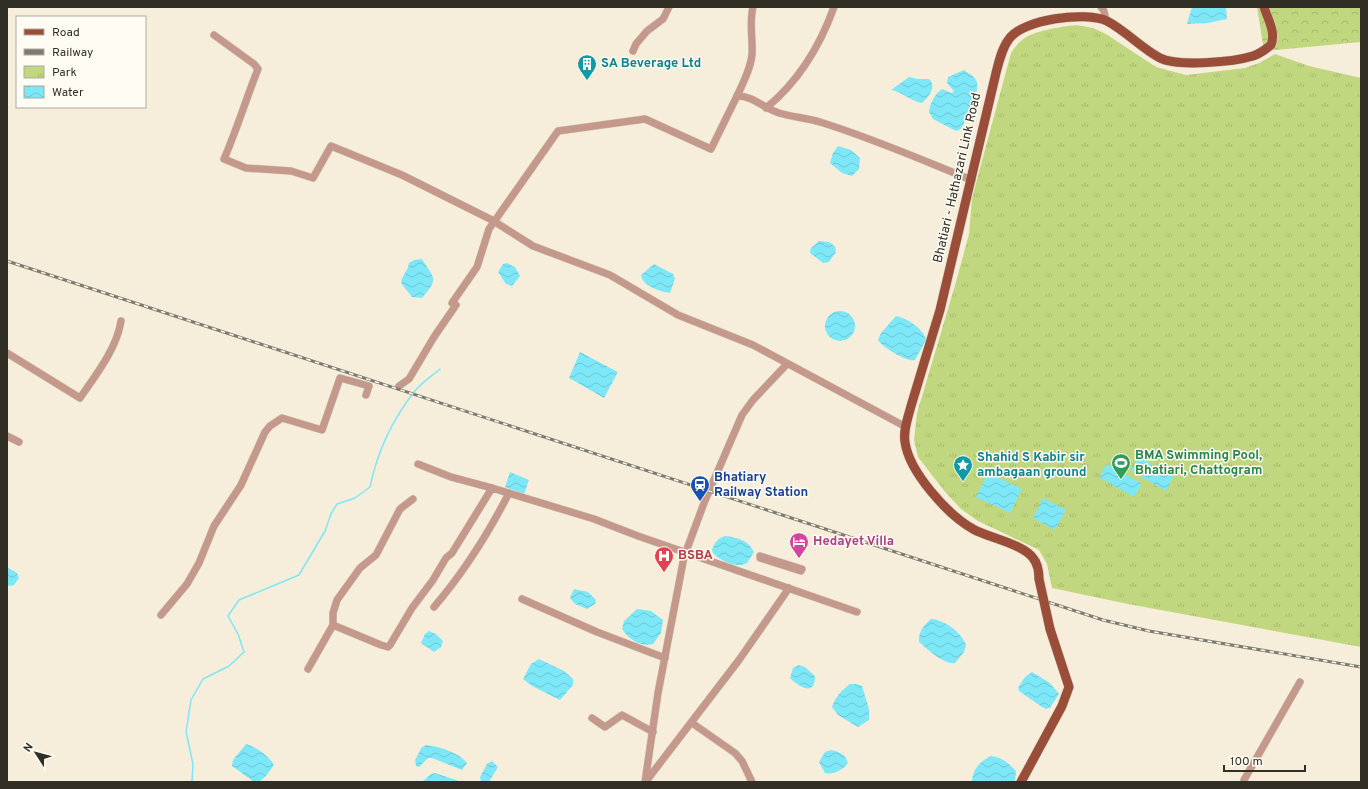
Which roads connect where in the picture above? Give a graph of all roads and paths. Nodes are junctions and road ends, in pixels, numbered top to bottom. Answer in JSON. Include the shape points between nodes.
{"nodes":[{"id":1,"x":669,"y":7,"type":"edge"},
{"id":2,"x":753,"y":7,"type":"edge"},
{"id":3,"x":834,"y":7,"type":"edge"},
{"id":4,"x":1101,"y":7,"type":"edge"},
{"id":5,"x":1264,"y":7,"type":"edge"},
{"id":6,"x":1106,"y":21,"type":"junction"},
{"id":7,"x":214,"y":36,"type":"dead end"},
{"id":8,"x":633,"y":50,"type":"dead end"},
{"id":9,"x":737,"y":96,"type":"junction"},
{"id":10,"x":766,"y":108,"type":"junction"},
{"id":11,"x":972,"y":180,"type":"junction"},
{"id":12,"x":494,"y":222,"type":"junction"},
{"id":13,"x":121,"y":321,"type":"dead end"},
{"id":14,"x":7,"y":353,"type":"edge"},
{"id":15,"x":787,"y":364,"type":"junction"},
{"id":16,"x":399,"y":386,"type":"dead end"},
{"id":17,"x":366,"y":395,"type":"dead end"},
{"id":18,"x":906,"y":426,"type":"junction"},
{"id":19,"x":7,"y":436,"type":"edge"},
{"id":20,"x":19,"y":442,"type":"dead end"},
{"id":21,"x":418,"y":464,"type":"dead end"},
{"id":22,"x":492,"y":488,"type":"junction"},
{"id":23,"x":509,"y":493,"type":"junction"},
{"id":24,"x":413,"y":499,"type":"dead end"},
{"id":25,"x":686,"y":552,"type":"junction"},
{"id":26,"x":760,"y":556,"type":"joint"},
{"id":27,"x":789,"y":588,"type":"junction"},
{"id":28,"x":522,"y":599,"type":"dead end"},
{"id":29,"x":434,"y":607,"type":"dead end"},
{"id":30,"x":857,"y":612,"type":"dead end"},
{"id":31,"x":161,"y":615,"type":"dead end"},
{"id":32,"x":333,"y":625,"type":"junction"},
{"id":33,"x":665,"y":658,"type":"junction"},
{"id":34,"x":308,"y":669,"type":"dead end"},
{"id":35,"x":1300,"y":682,"type":"dead end"},
{"id":36,"x":592,"y":718,"type":"dead end"},
{"id":37,"x":692,"y":723,"type":"junction"},
{"id":38,"x":652,"y":732,"type":"junction"},
{"id":39,"x":1244,"y":780,"type":"dead end"},
{"id":40,"x":645,"y":782,"type":"edge"},
{"id":41,"x":752,"y":782,"type":"edge"},
{"id":42,"x":1021,"y":782,"type":"edge"}],
"edges":[{"from":1,"to":8,"type":"street","via":[[663,19],[647,31]]},
{"from":2,"to":9,"type":"street","via":[[750,30],[752,54]]},
{"from":3,"to":10,"type":"street","via":[[806,67],[781,96]]},
{"from":4,"to":6,"type":"street"},
{"from":5,"to":6,"type":"main road","name":"Bhatiari - Hathazari Link Road","via":[[1273,39],[1264,51],[1253,56],[1192,63],[1162,58]]},
{"from":6,"to":11,"type":"main road","name":"Bhatiari - Hathazari Link Road","via":[[1074,17],[1054,19],[1023,28],[1009,38],[996,73]]},
{"from":7,"to":12,"type":"street","via":[[258,69],[224,159],[246,168],[291,171],[313,178],[331,146],[402,175]]},
{"from":9,"to":10,"type":"street","via":[[748,96]]},
{"from":9,"to":12,"type":"street","via":[[711,148],[645,119],[558,131]]},
{"from":10,"to":11,"type":"street","via":[[844,130]]},
{"from":11,"to":18,"type":"main road","name":"Bhatiari - Hathazari Link Road","via":[[940,310]]},
{"from":12,"to":15,"type":"street","via":[[533,246],[610,275],[678,315],[740,340]]},
{"from":12,"to":16,"type":"street","via":[[489,229],[477,267],[452,303],[456,306],[409,379]]},
{"from":13,"to":14,"type":"street","via":[[120,331],[80,398]]},
{"from":15,"to":18,"type":"street"},
{"from":15,"to":25,"type":"street","via":[[742,415],[708,492]]},
{"from":17,"to":31,"type":"street","via":[[369,386],[340,378],[322,430],[282,418],[270,426],[241,486],[214,526],[199,563],[187,584]]},
{"from":18,"to":42,"type":"main road","name":"Bhatiari - Hathazari Link Road","bridge":true,"via":[[908,456],[939,499],[955,516],[973,529],[1018,548],[1033,558],[1038,568],[1050,629],[1069,687],[1062,706]]},
{"from":19,"to":20,"type":"street"},
{"from":21,"to":22,"type":"street"},
{"from":22,"to":23,"type":"street"},
{"from":22,"to":32,"type":"street","via":[[452,553],[446,558],[388,647]]},
{"from":23,"to":25,"type":"street","via":[[594,519]]},
{"from":23,"to":29,"type":"street","via":[[476,551]]},
{"from":24,"to":32,"type":"street","via":[[400,509],[376,555],[360,568],[337,600]]},
{"from":25,"to":27,"type":"street"},
{"from":25,"to":33,"type":"street","via":[[673,607]]},
{"from":26,"to":26,"type":"street","via":[[767,558],[802,569],[801,571]]},
{"from":27,"to":30,"type":"street"},
{"from":27,"to":37,"type":"street"},
{"from":28,"to":33,"type":"street"},
{"from":32,"to":34,"type":"street"},
{"from":33,"to":38,"type":"street"},
{"from":35,"to":39,"type":"street"},
{"from":36,"to":38,"type":"street","via":[[605,726],[622,715]]},
{"from":37,"to":40,"type":"street"},
{"from":37,"to":41,"type":"street","via":[[735,753]]},
{"from":38,"to":40,"type":"street"}]}
